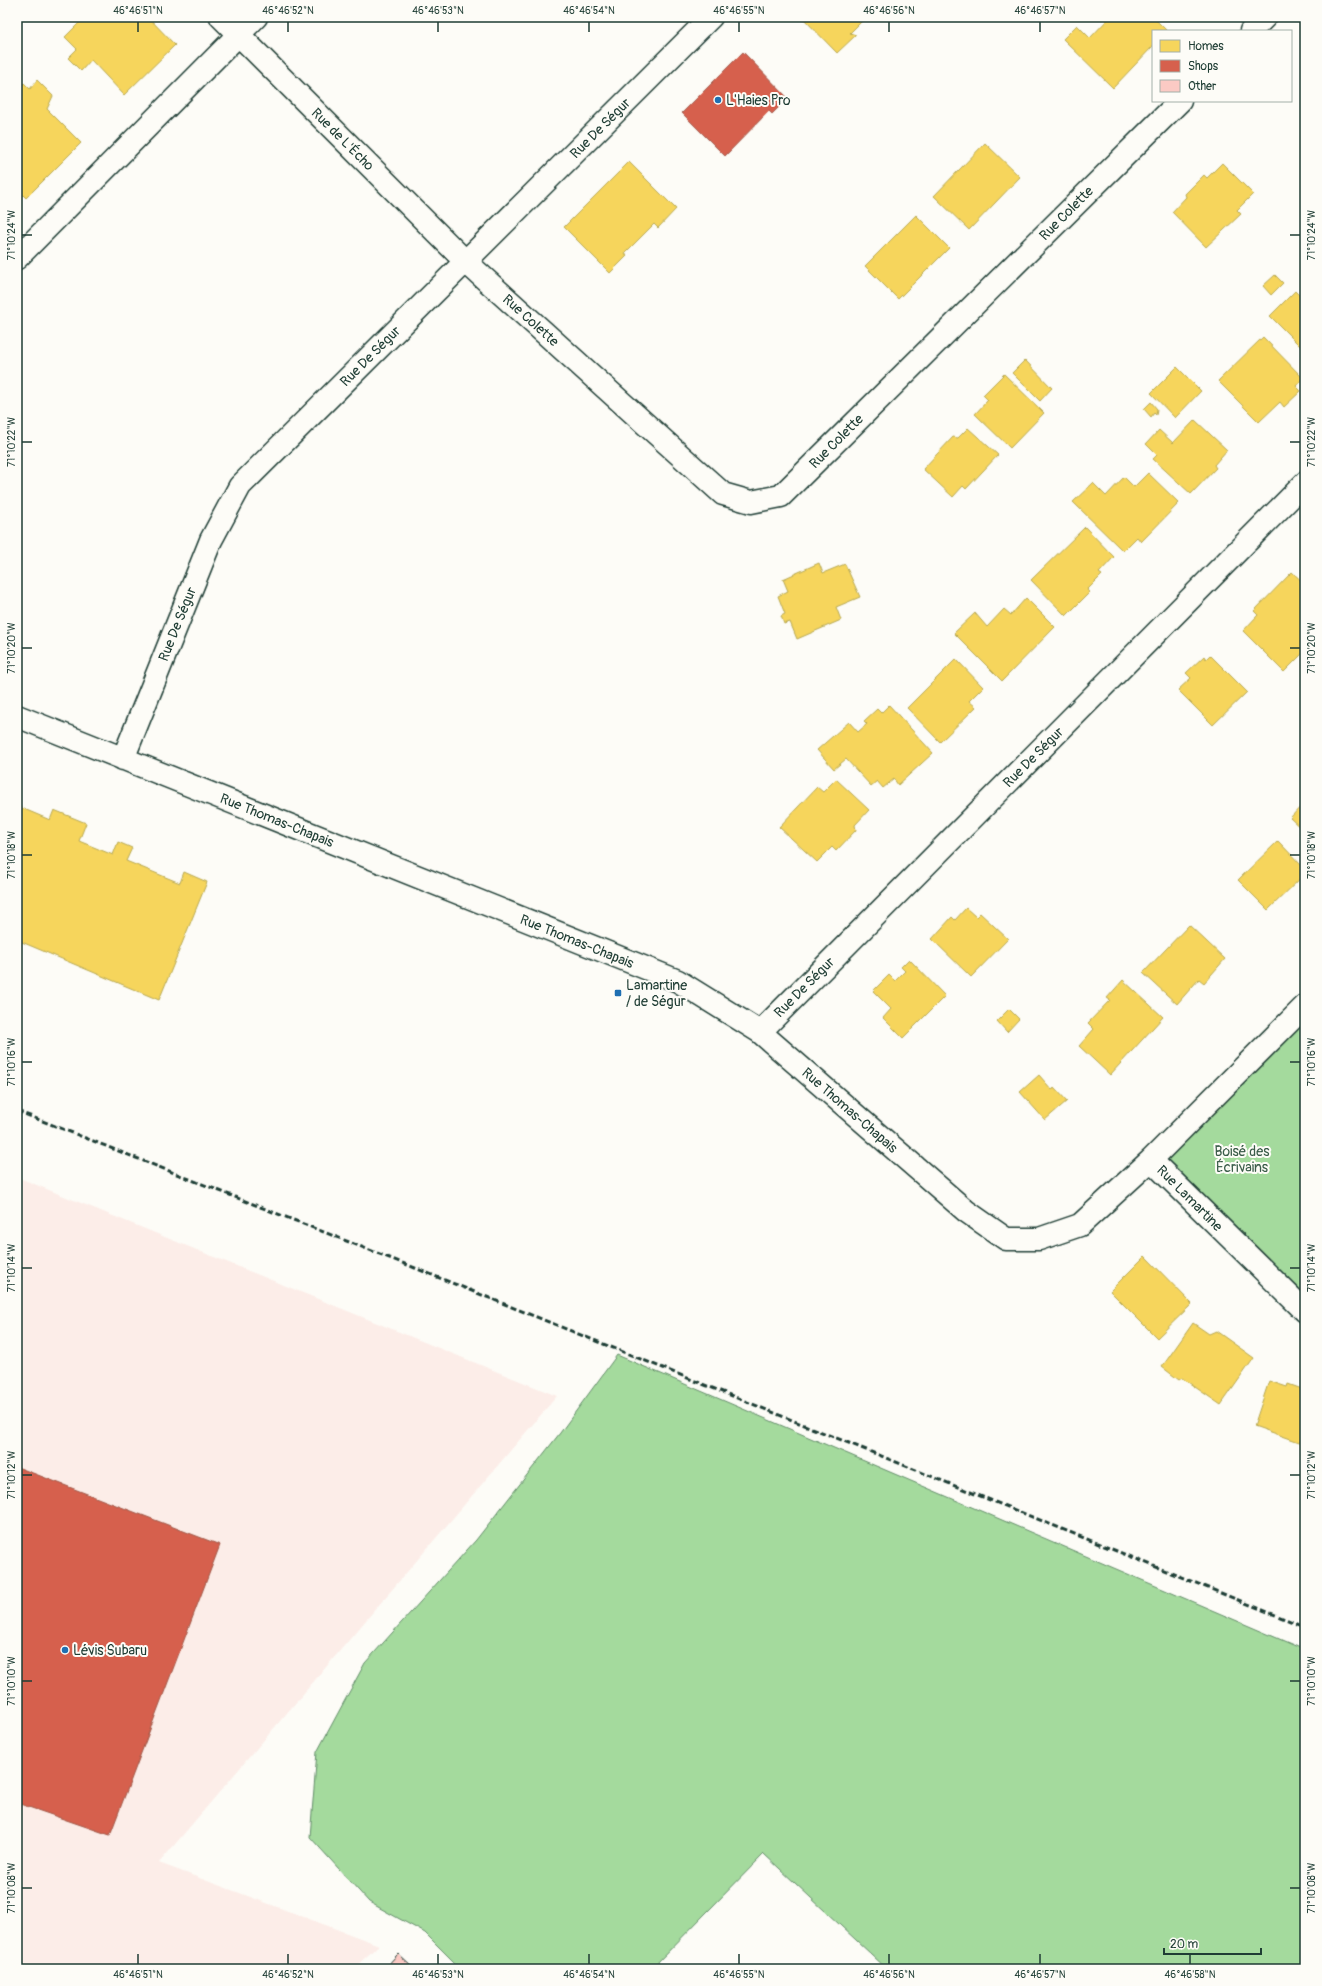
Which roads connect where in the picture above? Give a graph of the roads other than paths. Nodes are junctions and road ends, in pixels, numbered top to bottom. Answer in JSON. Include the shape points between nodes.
{"nodes":[{"id":1,"x":222,"y":17,"type":"edge"},
{"id":2,"x":256,"y":17,"type":"edge"},
{"id":3,"x":711,"y":17,"type":"edge"},
{"id":4,"x":1265,"y":17,"type":"edge"},
{"id":5,"x":1252,"y":30,"type":"edge"},
{"id":6,"x":239,"y":34,"type":"junction"},
{"id":7,"x":1179,"y":102,"type":"edge"},
{"id":8,"x":17,"y":258,"type":"edge"},
{"id":9,"x":466,"y":262,"type":"junction"},
{"id":10,"x":1305,"y":483,"type":"edge"},
{"id":11,"x":17,"y":716,"type":"edge"},
{"id":12,"x":123,"y":759,"type":"junction"},
{"id":13,"x":1302,"y":1017,"type":"edge"},
{"id":14,"x":760,"y":1032,"type":"junction"},
{"id":15,"x":1151,"y":1160,"type":"junction"},
{"id":16,"x":1305,"y":1311,"type":"edge"}],
"edges":[{"from":1,"to":6,"type":"street","name":"Rue de L'Écho"},
{"from":2,"to":6,"type":"street"},
{"from":3,"to":9,"type":"street","name":"Rue De Ségur"},
{"from":4,"to":5,"type":"street"},
{"from":6,"to":8,"type":"street"},
{"from":6,"to":9,"type":"street","name":"Rue de L'Écho"},
{"from":7,"to":9,"type":"street","name":"Rue Colette","via":[[780,496],[751,502],[723,494]]},
{"from":9,"to":12,"type":"street","name":"Rue De Ségur","via":[[240,486],[211,540]]},
{"from":10,"to":14,"type":"street","name":"Rue De Ségur"},
{"from":11,"to":12,"type":"street","name":"Rue Thomas-Chapais"},
{"from":12,"to":14,"type":"street","name":"Rue Thomas-Chapais","via":[[678,981]]},
{"from":13,"to":15,"type":"street","name":"Rue Lamartine"},
{"from":14,"to":15,"type":"street","name":"Rue Thomas-Chapais","via":[[966,1212],[1006,1239],[1039,1239],[1080,1225]]},
{"from":15,"to":16,"type":"street","name":"Rue Lamartine"}]}
